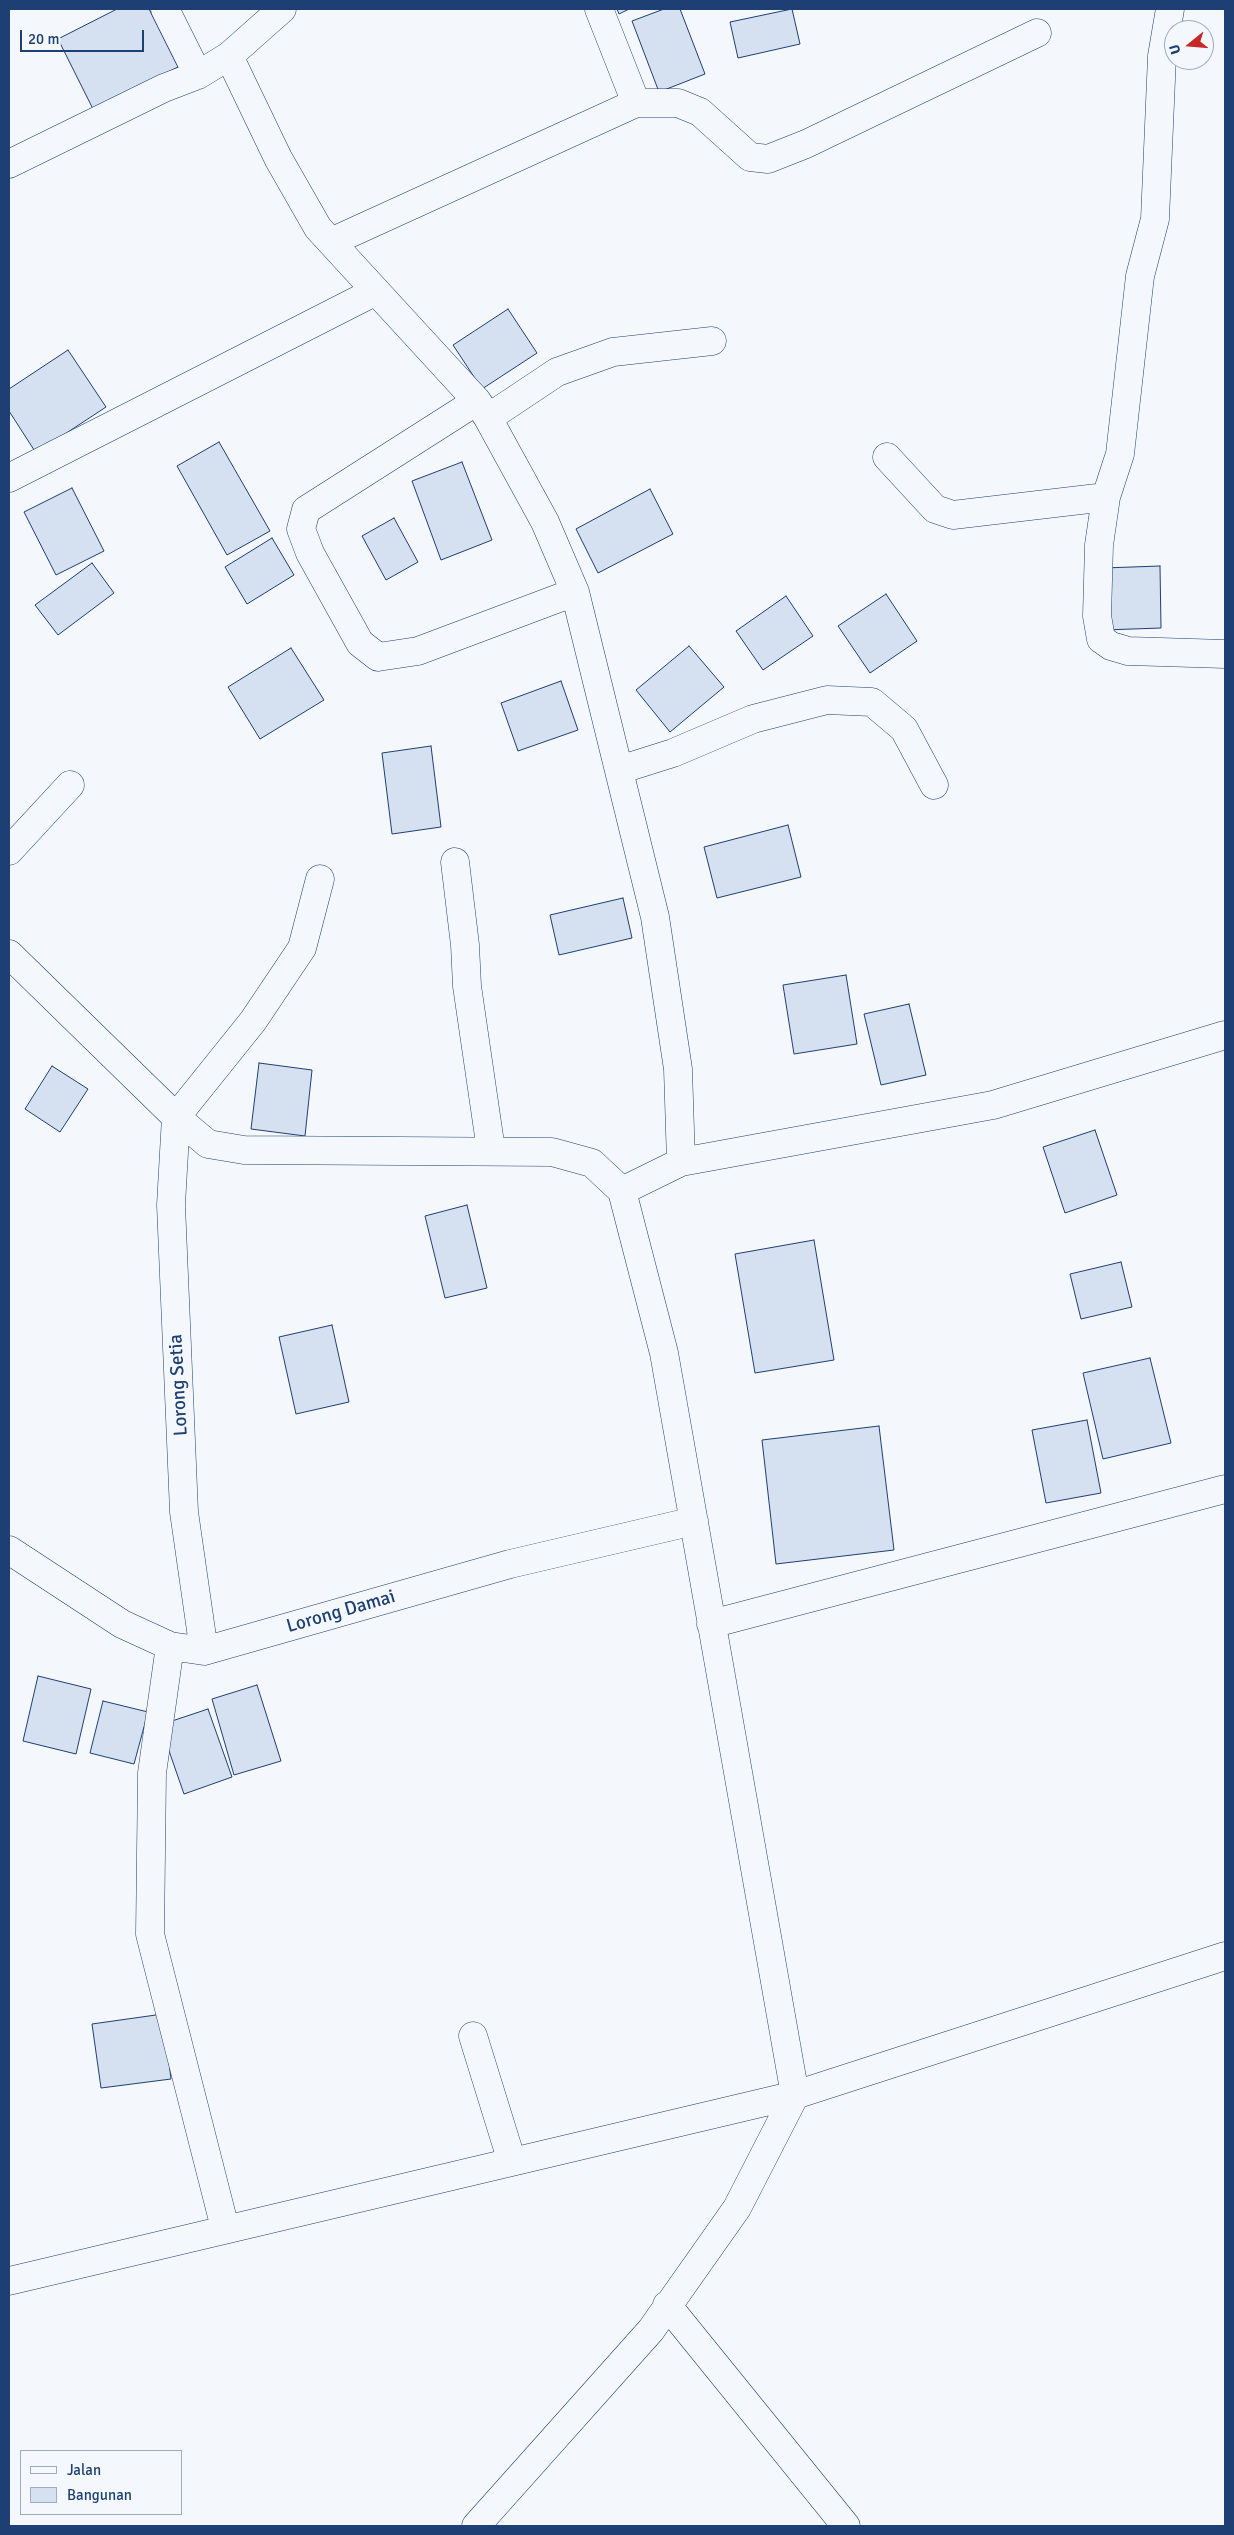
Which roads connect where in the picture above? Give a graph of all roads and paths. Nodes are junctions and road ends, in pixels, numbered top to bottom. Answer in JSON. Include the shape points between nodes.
{"nodes":[{"id":1,"x":165,"y":9,"type":"edge"},
{"id":2,"x":599,"y":9,"type":"edge"},
{"id":3,"x":1170,"y":9,"type":"edge"},
{"id":4,"x":280,"y":10,"type":"edge"},
{"id":5,"x":1037,"y":33,"type":"dead end"},
{"id":6,"x":229,"y":56,"type":"junction"},
{"id":7,"x":198,"y":75,"type":"junction"},
{"id":8,"x":636,"y":103,"type":"junction"},
{"id":9,"x":9,"y":164,"type":"edge"},
{"id":10,"x":330,"y":242,"type":"junction"},
{"id":11,"x":376,"y":291,"type":"junction"},
{"id":12,"x":712,"y":341,"type":"dead end"},
{"id":13,"x":483,"y":409,"type":"junction"},
{"id":14,"x":886,"y":457,"type":"dead end"},
{"id":15,"x":9,"y":478,"type":"edge"},
{"id":16,"x":1106,"y":497,"type":"junction"},
{"id":17,"x":575,"y":592,"type":"junction"},
{"id":18,"x":1225,"y":654,"type":"edge"},
{"id":19,"x":619,"y":770,"type":"junction"},
{"id":20,"x":70,"y":785,"type":"dead end"},
{"id":21,"x":934,"y":785,"type":"dead end"},
{"id":22,"x":9,"y":851,"type":"edge"},
{"id":23,"x":455,"y":862,"type":"dead end"},
{"id":24,"x":320,"y":879,"type":"dead end"},
{"id":25,"x":9,"y":954,"type":"edge"},
{"id":26,"x":1225,"y":1035,"type":"edge"},
{"id":27,"x":176,"y":1117,"type":"junction"},
{"id":28,"x":491,"y":1150,"type":"junction"},
{"id":29,"x":682,"y":1162,"type":"junction"},
{"id":30,"x":622,"y":1191,"type":"junction"},
{"id":31,"x":1225,"y":1489,"type":"edge"},
{"id":32,"x":694,"y":1521,"type":"junction"},
{"id":33,"x":9,"y":1550,"type":"edge"},
{"id":34,"x":712,"y":1624,"type":"junction"},
{"id":35,"x":170,"y":1646,"type":"junction"},
{"id":36,"x":204,"y":1651,"type":"junction"},
{"id":37,"x":1225,"y":1956,"type":"edge"},
{"id":38,"x":473,"y":2036,"type":"dead end"},
{"id":39,"x":795,"y":2096,"type":"junction"},
{"id":40,"x":512,"y":2162,"type":"junction"},
{"id":41,"x":225,"y":2228,"type":"junction"},
{"id":42,"x":9,"y":2280,"type":"edge"},
{"id":43,"x":667,"y":2305,"type":"junction"},
{"id":44,"x":476,"y":2526,"type":"edge"},
{"id":45,"x":846,"y":2526,"type":"edge"}],
"edges":[{"from":1,"to":7,"type":"street"},
{"from":2,"to":8,"type":"street"},
{"from":3,"to":16,"type":"street","via":[[1162,56],[1155,219],[1140,276],[1120,454]]},
{"from":4,"to":6,"type":"street"},
{"from":5,"to":8,"type":"street","via":[[806,144],[768,159],[750,157],[700,112],[678,103]]},
{"from":6,"to":7,"type":"street"},
{"from":6,"to":10,"type":"street","via":[[278,158],[318,228]]},
{"from":7,"to":9,"type":"street","via":[[164,88]]},
{"from":8,"to":10,"type":"street"},
{"from":10,"to":11,"type":"street"},
{"from":11,"to":13,"type":"street"},
{"from":11,"to":15,"type":"street"},
{"from":12,"to":13,"type":"street","via":[[613,352],[557,372]]},
{"from":13,"to":17,"type":"street","via":[[545,522]]},
{"from":13,"to":17,"type":"street","via":[[306,510],[301,529],[310,553],[360,643],[378,657],[418,651]]},
{"from":14,"to":16,"type":"street","via":[[936,509],[953,515]]},
{"from":16,"to":18,"type":"street","via":[[1099,545],[1097,616],[1101,639],[1111,646],[1145,654]]},
{"from":17,"to":19,"type":"street"},
{"from":19,"to":21,"type":"street","via":[[673,753],[753,719],[826,700],[872,702],[904,729]]},
{"from":19,"to":29,"type":"street","via":[[656,917],[678,1069]]},
{"from":20,"to":22,"type":"street"},
{"from":23,"to":28,"type":"street","via":[[467,986]]},
{"from":24,"to":27,"type":"street","via":[[302,948],[253,1022]]},
{"from":25,"to":27,"type":"street"},
{"from":26,"to":29,"type":"street","via":[[993,1105]]},
{"from":27,"to":28,"type":"street","via":[[208,1144],[244,1150]]},
{"from":27,"to":36,"type":"street","name":"Lorong Setia","via":[[171,1205],[184,1512]]},
{"from":28,"to":30,"type":"street","via":[[552,1152],[592,1163]]},
{"from":29,"to":30,"type":"street"},
{"from":30,"to":32,"type":"street","via":[[664,1353]]},
{"from":31,"to":34,"type":"street"},
{"from":32,"to":34,"type":"street"},
{"from":32,"to":36,"type":"street","name":"Lorong Damai","via":[[510,1564]]},
{"from":33,"to":35,"type":"street","name":"Lorong Damai","via":[[122,1624]]},
{"from":34,"to":39,"type":"street"},
{"from":35,"to":36,"type":"street","name":"Lorong Damai"},
{"from":35,"to":41,"type":"street","via":[[152,1773],[150,1934]]},
{"from":37,"to":39,"type":"street"},
{"from":38,"to":40,"type":"street"},
{"from":39,"to":40,"type":"street"},
{"from":39,"to":43,"type":"street","via":[[737,2208]]},
{"from":40,"to":41,"type":"street"},
{"from":41,"to":42,"type":"street"},
{"from":43,"to":44,"type":"street","via":[[651,2330]]},
{"from":43,"to":45,"type":"street"}]}
